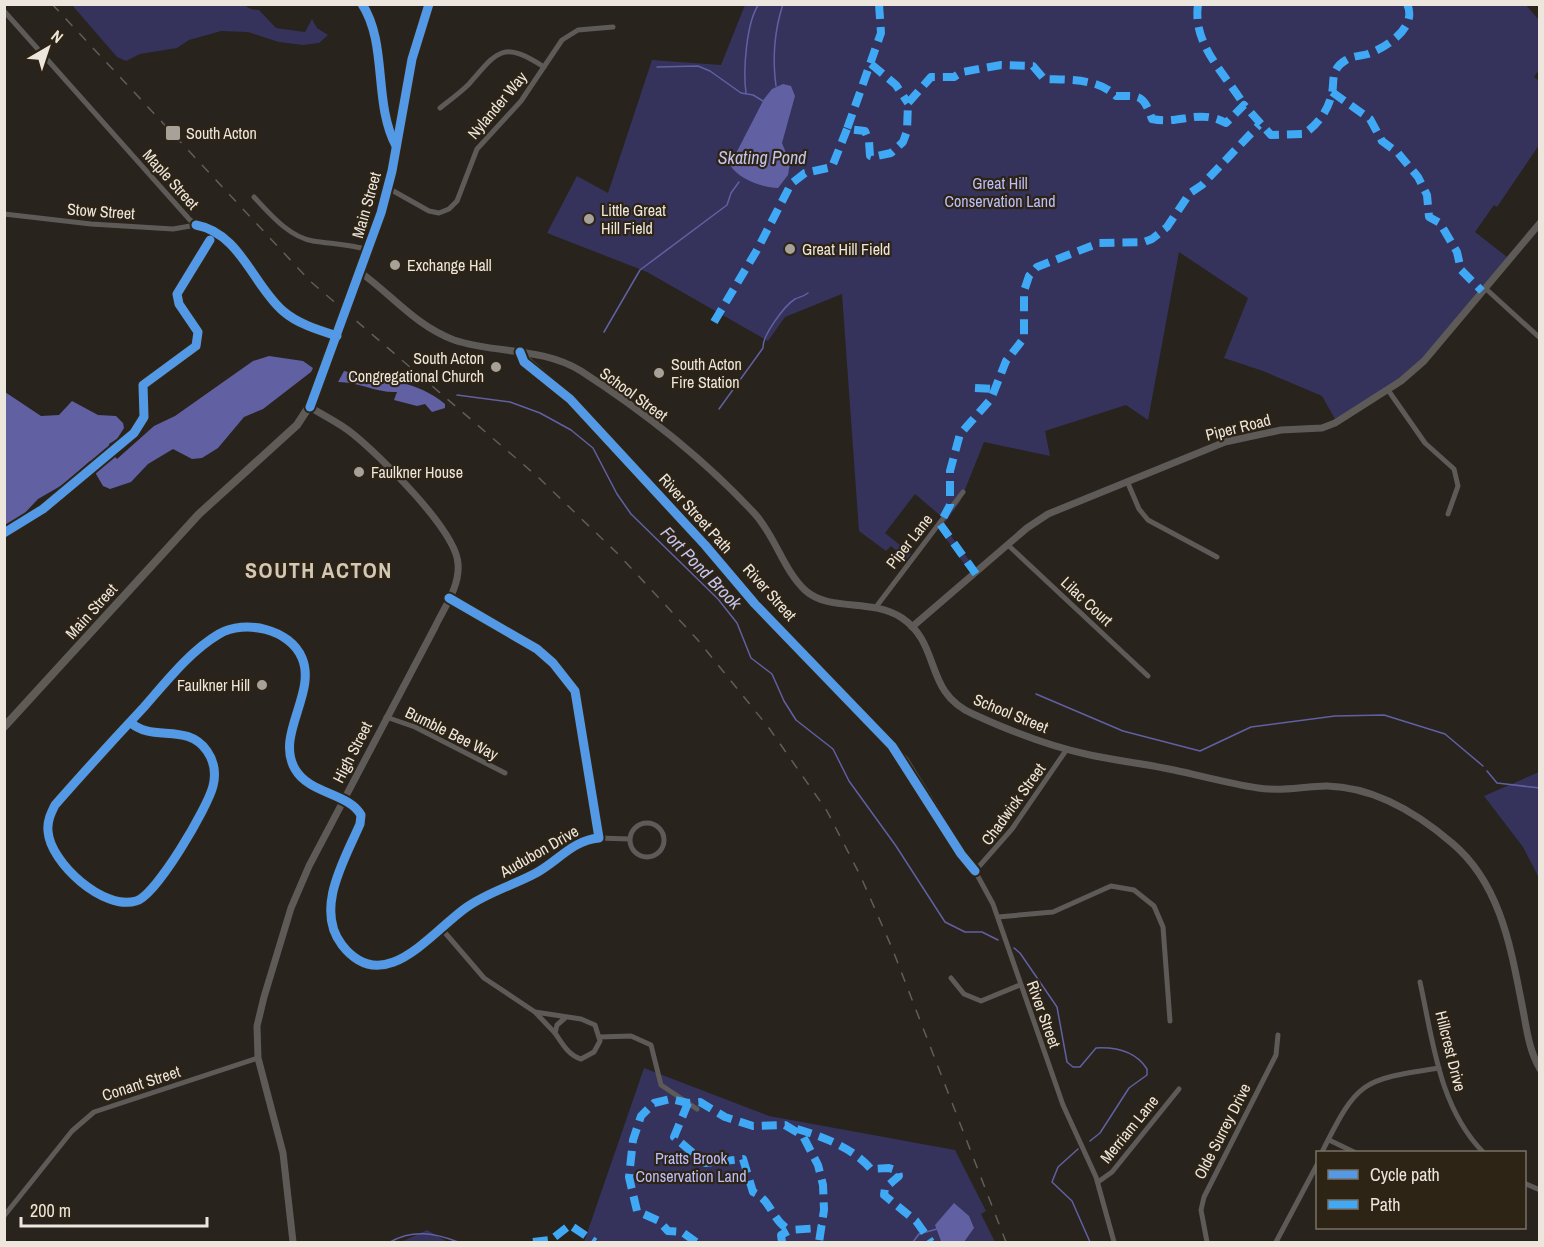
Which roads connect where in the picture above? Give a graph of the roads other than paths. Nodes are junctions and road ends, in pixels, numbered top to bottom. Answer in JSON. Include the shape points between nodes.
{"nodes":[{"id":1,"x":362,"y":4,"type":"edge"},
{"id":2,"x":429,"y":4,"type":"edge"},
{"id":3,"x":4,"y":11,"type":"edge"},
{"id":4,"x":613,"y":27,"type":"dead end"},
{"id":5,"x":544,"y":67,"type":"junction"},
{"id":6,"x":440,"y":108,"type":"dead end"},
{"id":7,"x":396,"y":146,"type":"junction"},
{"id":8,"x":388,"y":188,"type":"junction"},
{"id":9,"x":254,"y":197,"type":"dead end"},
{"id":10,"x":4,"y":214,"type":"edge"},
{"id":11,"x":1539,"y":223,"type":"edge"},
{"id":12,"x":196,"y":225,"type":"junction"},
{"id":13,"x":368,"y":250,"type":"junction"},
{"id":14,"x":360,"y":272,"type":"junction"},
{"id":15,"x":1485,"y":288,"type":"junction"},
{"id":16,"x":337,"y":336,"type":"junction"},
{"id":17,"x":1539,"y":338,"type":"edge"},
{"id":18,"x":519,"y":352,"type":"junction"},
{"id":19,"x":1388,"y":390,"type":"junction"},
{"id":20,"x":310,"y":407,"type":"junction"},
{"id":21,"x":1127,"y":481,"type":"junction"},
{"id":22,"x":963,"y":492,"type":"dead end"},
{"id":23,"x":1448,"y":514,"type":"dead end"},
{"id":24,"x":1008,"y":545,"type":"junction"},
{"id":25,"x":1217,"y":556,"type":"dead end"},
{"id":26,"x":449,"y":598,"type":"junction"},
{"id":27,"x":876,"y":607,"type":"junction"},
{"id":28,"x":912,"y":627,"type":"junction"},
{"id":29,"x":1148,"y":676,"type":"dead end"},
{"id":30,"x":386,"y":717,"type":"junction"},
{"id":31,"x":130,"y":722,"type":"junction"},
{"id":32,"x":4,"y":727,"type":"edge"},
{"id":33,"x":1067,"y":749,"type":"junction"},
{"id":34,"x":505,"y":773,"type":"dead end"},
{"id":35,"x":342,"y":801,"type":"junction"},
{"id":36,"x":599,"y":838,"type":"junction"},
{"id":37,"x":629,"y":839,"type":"junction"},
{"id":38,"x":975,"y":871,"type":"junction"},
{"id":39,"x":998,"y":917,"type":"junction"},
{"id":40,"x":441,"y":928,"type":"junction"},
{"id":41,"x":951,"y":978,"type":"dead end"},
{"id":42,"x":1420,"y":982,"type":"dead end"},
{"id":43,"x":1020,"y":985,"type":"junction"},
{"id":44,"x":535,"y":1012,"type":"junction"},
{"id":45,"x":565,"y":1018,"type":"junction"},
{"id":46,"x":1170,"y":1021,"type":"dead end"},
{"id":47,"x":555,"y":1033,"type":"junction"},
{"id":48,"x":1278,"y":1035,"type":"dead end"},
{"id":49,"x":600,"y":1037,"type":"junction"},
{"id":50,"x":258,"y":1059,"type":"junction"},
{"id":51,"x":1439,"y":1068,"type":"junction"},
{"id":52,"x":1539,"y":1069,"type":"edge"},
{"id":53,"x":1179,"y":1089,"type":"dead end"},
{"id":54,"x":697,"y":1109,"type":"dead end"},
{"id":55,"x":1329,"y":1140,"type":"junction"},
{"id":56,"x":1323,"y":1151,"type":"edge"},
{"id":57,"x":1352,"y":1151,"type":"edge"},
{"id":58,"x":1483,"y":1151,"type":"edge"},
{"id":59,"x":1316,"y":1165,"type":"edge"},
{"id":60,"x":1098,"y":1182,"type":"junction"},
{"id":61,"x":4,"y":1216,"type":"edge"},
{"id":62,"x":293,"y":1242,"type":"edge"},
{"id":63,"x":1114,"y":1242,"type":"edge"},
{"id":64,"x":1207,"y":1242,"type":"edge"},
{"id":65,"x":1276,"y":1242,"type":"edge"}],
"edges":[{"from":1,"to":7,"type":"street","via":[[372,25],[383,106]]},
{"from":2,"to":7,"type":"main road","name":"Main Street","via":[[412,59]]},
{"from":3,"to":12,"type":"street","name":"Maple Street"},
{"from":4,"to":5,"type":"street","name":"Nylander Way","via":[[571,32]]},
{"from":5,"to":6,"type":"street","via":[[519,52],[497,55]]},
{"from":5,"to":8,"type":"street","name":"Nylander Way","via":[[521,101],[477,149],[457,201],[449,209],[429,211]]},
{"from":7,"to":8,"type":"main road","name":"Main Street"},
{"from":8,"to":13,"type":"main road","name":"Main Street"},
{"from":9,"to":13,"type":"street","via":[[282,225],[301,237]]},
{"from":10,"to":12,"type":"street","name":"Stow Street","via":[[173,229]]},
{"from":11,"to":15,"type":"street","name":"Piper Road"},
{"from":12,"to":16,"type":"street","name":"Maple Street","via":[[235,249],[285,313]]},
{"from":13,"to":14,"type":"main road","name":"Main Street"},
{"from":14,"to":16,"type":"main road","name":"Main Street","bridge":true},
{"from":14,"to":18,"type":"street","name":"School Street","via":[[432,330],[463,343]]},
{"from":15,"to":17,"type":"street"},
{"from":15,"to":19,"type":"street","name":"Piper Road","via":[[1428,358]]},
{"from":16,"to":20,"type":"main road","name":"Main Street"},
{"from":18,"to":27,"type":"street","name":"School Street","via":[[550,357],[576,368],[681,446],[758,518],[809,593],[829,601]]},
{"from":18,"to":38,"type":"street","name":"River Street","via":[[573,399],[766,612],[897,747]]},
{"from":19,"to":21,"type":"street","name":"Piper Road","via":[[1325,428],[1281,430],[1233,439]]},
{"from":19,"to":23,"type":"street","via":[[1425,443],[1454,469],[1458,486]]},
{"from":20,"to":26,"type":"street","name":"High Street","via":[[363,442],[444,530],[459,562]]},
{"from":20,"to":32,"type":"main road","name":"Main Street","via":[[287,436],[199,514]]},
{"from":21,"to":24,"type":"street","name":"Piper Road","via":[[1045,515]]},
{"from":21,"to":25,"type":"street","via":[[1148,520]]},
{"from":22,"to":27,"type":"street","name":"Piper Lane"},
{"from":24,"to":28,"type":"street","name":"Piper Road"},
{"from":24,"to":29,"type":"street","name":"Lilac Court"},
{"from":26,"to":30,"type":"street","name":"High Street"},
{"from":26,"to":36,"type":"street","name":"Audubon Drive","via":[[537,649],[575,691]]},
{"from":27,"to":28,"type":"street","name":"School Street","via":[[898,615]]},
{"from":28,"to":33,"type":"street","name":"School Street","via":[[927,649],[940,687],[952,702],[974,715]]},
{"from":30,"to":34,"type":"street","name":"Bumble Bee Way","via":[[415,727]]},
{"from":30,"to":35,"type":"street","name":"High Street"},
{"from":31,"to":31,"type":"street","via":[[143,731],[192,737],[209,754],[215,777],[211,794],[161,880],[142,899],[122,903],[98,894],[65,866],[52,849],[48,830],[55,805]]},
{"from":31,"to":35,"type":"street","name":"Audubon Drive","via":[[176,671],[222,632],[246,628],[276,632],[297,647],[304,664],[291,737],[292,764],[306,782]]},
{"from":33,"to":38,"type":"street","name":"Chadwick Street","via":[[1012,829]]},
{"from":33,"to":52,"type":"street","name":"School Street","via":[[1257,788],[1355,789],[1385,798],[1433,828],[1474,864],[1495,899],[1530,1050]]},
{"from":35,"to":40,"type":"street","name":"Audubon Drive","via":[[357,809],[361,819],[332,894],[335,929],[344,947],[364,961],[389,964],[411,954]]},
{"from":35,"to":50,"type":"street","name":"High Street","via":[[291,908],[271,969],[257,1026]]},
{"from":36,"to":37,"type":"street","name":"Audubon Drive"},
{"from":36,"to":40,"type":"street","name":"Audubon Drive","via":[[581,842],[538,872],[472,904]]},
{"from":37,"to":37,"type":"street","via":[[633,850],[646,857],[656,855],[664,844],[661,830],[649,823],[636,826]]},
{"from":38,"to":39,"type":"street","name":"River Street"},
{"from":39,"to":43,"type":"street","name":"River Street"},
{"from":39,"to":46,"type":"street","via":[[1053,912],[1111,886],[1134,890],[1155,906],[1163,927]]},
{"from":40,"to":44,"type":"street","via":[[484,978]]},
{"from":41,"to":43,"type":"street","via":[[964,994],[981,1001]]},
{"from":42,"to":51,"type":"street","name":"Hillcrest Drive"},
{"from":43,"to":60,"type":"street","name":"River Street","via":[[1063,1105]]},
{"from":44,"to":45,"type":"street"},
{"from":44,"to":47,"type":"street"},
{"from":45,"to":47,"type":"street"},
{"from":45,"to":49,"type":"street","via":[[590,1021]]},
{"from":47,"to":49,"type":"street","via":[[572,1056],[581,1059],[600,1046]]},
{"from":48,"to":64,"type":"street","name":"Olde Surrey Drive","via":[[1276,1055],[1204,1197],[1201,1210]]},
{"from":49,"to":54,"type":"street","via":[[631,1036],[651,1044],[661,1085]]},
{"from":50,"to":61,"type":"street","name":"Conant Street","via":[[94,1112],[72,1131]]},
{"from":50,"to":62,"type":"street","name":"High Street","via":[[283,1152]]},
{"from":51,"to":55,"type":"street","via":[[1387,1077],[1363,1087]]},
{"from":51,"to":58,"type":"street","name":"Hillcrest Drive","via":[[1451,1105]]},
{"from":53,"to":60,"type":"street","name":"Merriam Lane","via":[[1112,1172]]},
{"from":55,"to":56,"type":"street"},
{"from":55,"to":57,"type":"street"},
{"from":59,"to":65,"type":"street"},
{"from":60,"to":63,"type":"street","name":"River Street"}]}
